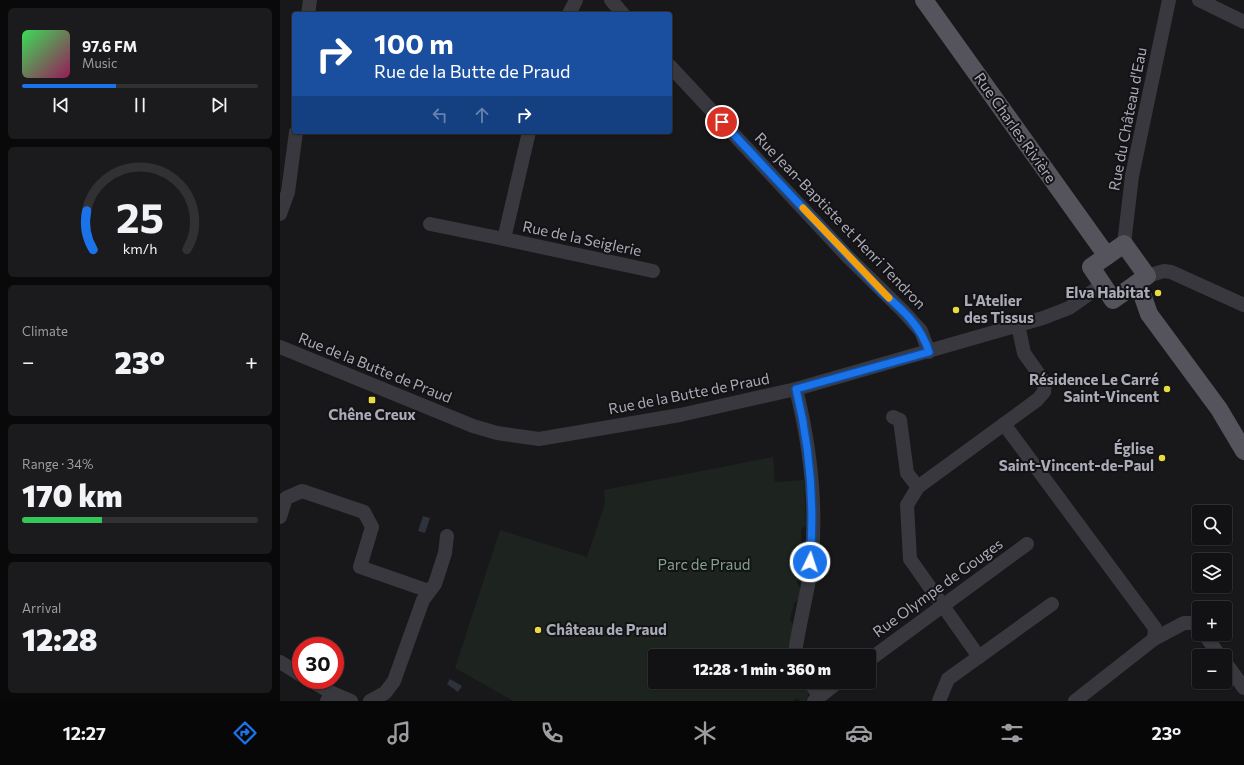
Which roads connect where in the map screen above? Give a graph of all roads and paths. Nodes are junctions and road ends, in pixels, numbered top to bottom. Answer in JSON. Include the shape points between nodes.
{"nodes":[{"id":1,"x":310,"y":0,"type":"edge"},
{"id":2,"x":576,"y":0,"type":"edge"},
{"id":3,"x":611,"y":0,"type":"edge"},
{"id":4,"x":924,"y":0,"type":"edge"},
{"id":5,"x":1169,"y":0,"type":"edge"},
{"id":6,"x":1199,"y":0,"type":"edge"},
{"id":7,"x":308,"y":12,"type":"edge"},
{"id":8,"x":570,"y":12,"type":"edge"},
{"id":9,"x":621,"y":12,"type":"edge"},
{"id":10,"x":1244,"y":22,"type":"edge"},
{"id":11,"x":672,"y":68,"type":"edge"},
{"id":12,"x":296,"y":134,"type":"edge"},
{"id":13,"x":529,"y":134,"type":"edge"},
{"id":14,"x":280,"y":214,"type":"edge"},
{"id":15,"x":430,"y":224,"type":"dead end"},
{"id":16,"x":504,"y":239,"type":"junction"},
{"id":17,"x":1124,"y":244,"type":"junction"},
{"id":18,"x":1107,"y":256,"type":"junction"},
{"id":19,"x":653,"y":271,"type":"dead end"},
{"id":20,"x":1103,"y":284,"type":"junction"},
{"id":21,"x":1135,"y":284,"type":"junction"},
{"id":22,"x":1244,"y":305,"type":"edge"},
{"id":23,"x":1018,"y":325,"type":"junction"},
{"id":24,"x":280,"y":347,"type":"edge"},
{"id":25,"x":929,"y":352,"type":"junction"},
{"id":26,"x":796,"y":389,"type":"junction"},
{"id":27,"x":894,"y":417,"type":"dead end"},
{"id":28,"x":1004,"y":424,"type":"junction"},
{"id":29,"x":1244,"y":451,"type":"edge"},
{"id":30,"x":918,"y":487,"type":"junction"},
{"id":31,"x":280,"y":517,"type":"edge"},
{"id":32,"x":447,"y":536,"type":"dead end"},
{"id":33,"x":1027,"y":544,"type":"dead end"},
{"id":34,"x":429,"y":591,"type":"junction"},
{"id":35,"x":1052,"y":604,"type":"dead end"},
{"id":36,"x":942,"y":607,"type":"junction"},
{"id":37,"x":1192,"y":623,"type":"edge"},
{"id":38,"x":1154,"y":639,"type":"junction"},
{"id":39,"x":796,"y":649,"type":"edge"},
{"id":40,"x":876,"y":655,"type":"edge"},
{"id":41,"x":979,"y":657,"type":"junction"},
{"id":42,"x":280,"y":662,"type":"edge"},
{"id":43,"x":292,"y":669,"type":"edge"},
{"id":44,"x":1232,"y":672,"type":"edge"},
{"id":45,"x":1244,"y":688,"type":"edge"},
{"id":46,"x":321,"y":689,"type":"edge"},
{"id":47,"x":828,"y":689,"type":"edge"},
{"id":48,"x":330,"y":697,"type":"edge"},
{"id":49,"x":816,"y":698,"type":"edge"},
{"id":50,"x":351,"y":701,"type":"edge"},
{"id":51,"x":370,"y":701,"type":"edge"},
{"id":52,"x":939,"y":701,"type":"edge"},
{"id":53,"x":1074,"y":701,"type":"edge"}],
"edges":[{"from":1,"to":7,"type":"street"},
{"from":2,"to":8,"type":"street"},
{"from":3,"to":9,"type":"street"},
{"from":4,"to":18,"type":"main road","name":"Rue Charles Rivière"},
{"from":5,"to":17,"type":"street","name":"Rue du Château d'Eau","via":[[1132,176]]},
{"from":6,"to":10,"type":"street"},
{"from":11,"to":25,"type":"street","name":"Rue Jean-Baptiste et Henri Tendron","via":[[858,267],[903,311],[921,331]]},
{"from":12,"to":14,"type":"street","via":[[288,192]]},
{"from":13,"to":16,"type":"street"},
{"from":15,"to":16,"type":"street","name":"Rue de la Seiglerie"},
{"from":16,"to":19,"type":"street","name":"Rue de la Seiglerie"},
{"from":17,"to":18,"type":"main road"},
{"from":17,"to":21,"type":"main road"},
{"from":18,"to":20,"type":"main road","via":[[1091,267]]},
{"from":20,"to":21,"type":"main road","via":[[1113,300]]},
{"from":20,"to":23,"type":"street","name":"Rue de la Butte de Praud","via":[[1069,308]]},
{"from":21,"to":22,"type":"street","via":[[1164,271],[1171,272]]},
{"from":21,"to":29,"type":"main road","via":[[1142,294],[1148,314],[1219,409]]},
{"from":23,"to":25,"type":"street","name":"Rue de la Butte de Praud"},
{"from":23,"to":28,"type":"street","via":[[1024,353],[1045,383],[1045,389],[1037,400]]},
{"from":24,"to":26,"type":"street","name":"Rue de la Butte de Praud","via":[[474,426],[520,438],[565,436],[680,415]]},
{"from":25,"to":26,"type":"street","name":"Rue de la Butte de Praud"},
{"from":26,"to":39,"type":"street","via":[[811,474],[813,525],[810,574]]},
{"from":27,"to":30,"type":"street","via":[[900,420],[907,474]]},
{"from":28,"to":30,"type":"street"},
{"from":28,"to":38,"type":"street","via":[[1154,628]]},
{"from":30,"to":36,"type":"street","via":[[907,505],[910,559]]},
{"from":31,"to":34,"type":"street","via":[[286,498],[302,491],[364,512],[372,527],[360,567]]},
{"from":32,"to":34,"type":"street","via":[[445,553],[435,584]]},
{"from":33,"to":36,"type":"street","name":"Rue Olympe de Gouges"},
{"from":34,"to":51,"type":"street","via":[[423,600],[394,681],[385,692]]},
{"from":35,"to":41,"type":"street"},
{"from":36,"to":40,"type":"street","name":"Rue Olympe de Gouges"},
{"from":36,"to":41,"type":"street"},
{"from":37,"to":38,"type":"street","via":[[1184,623]]},
{"from":38,"to":53,"type":"street"},
{"from":41,"to":52,"type":"street","via":[[948,679]]},
{"from":42,"to":43,"type":"street"},
{"from":44,"to":45,"type":"street"},
{"from":46,"to":48,"type":"street"},
{"from":47,"to":49,"type":"street"},
{"from":48,"to":50,"type":"street"}]}
